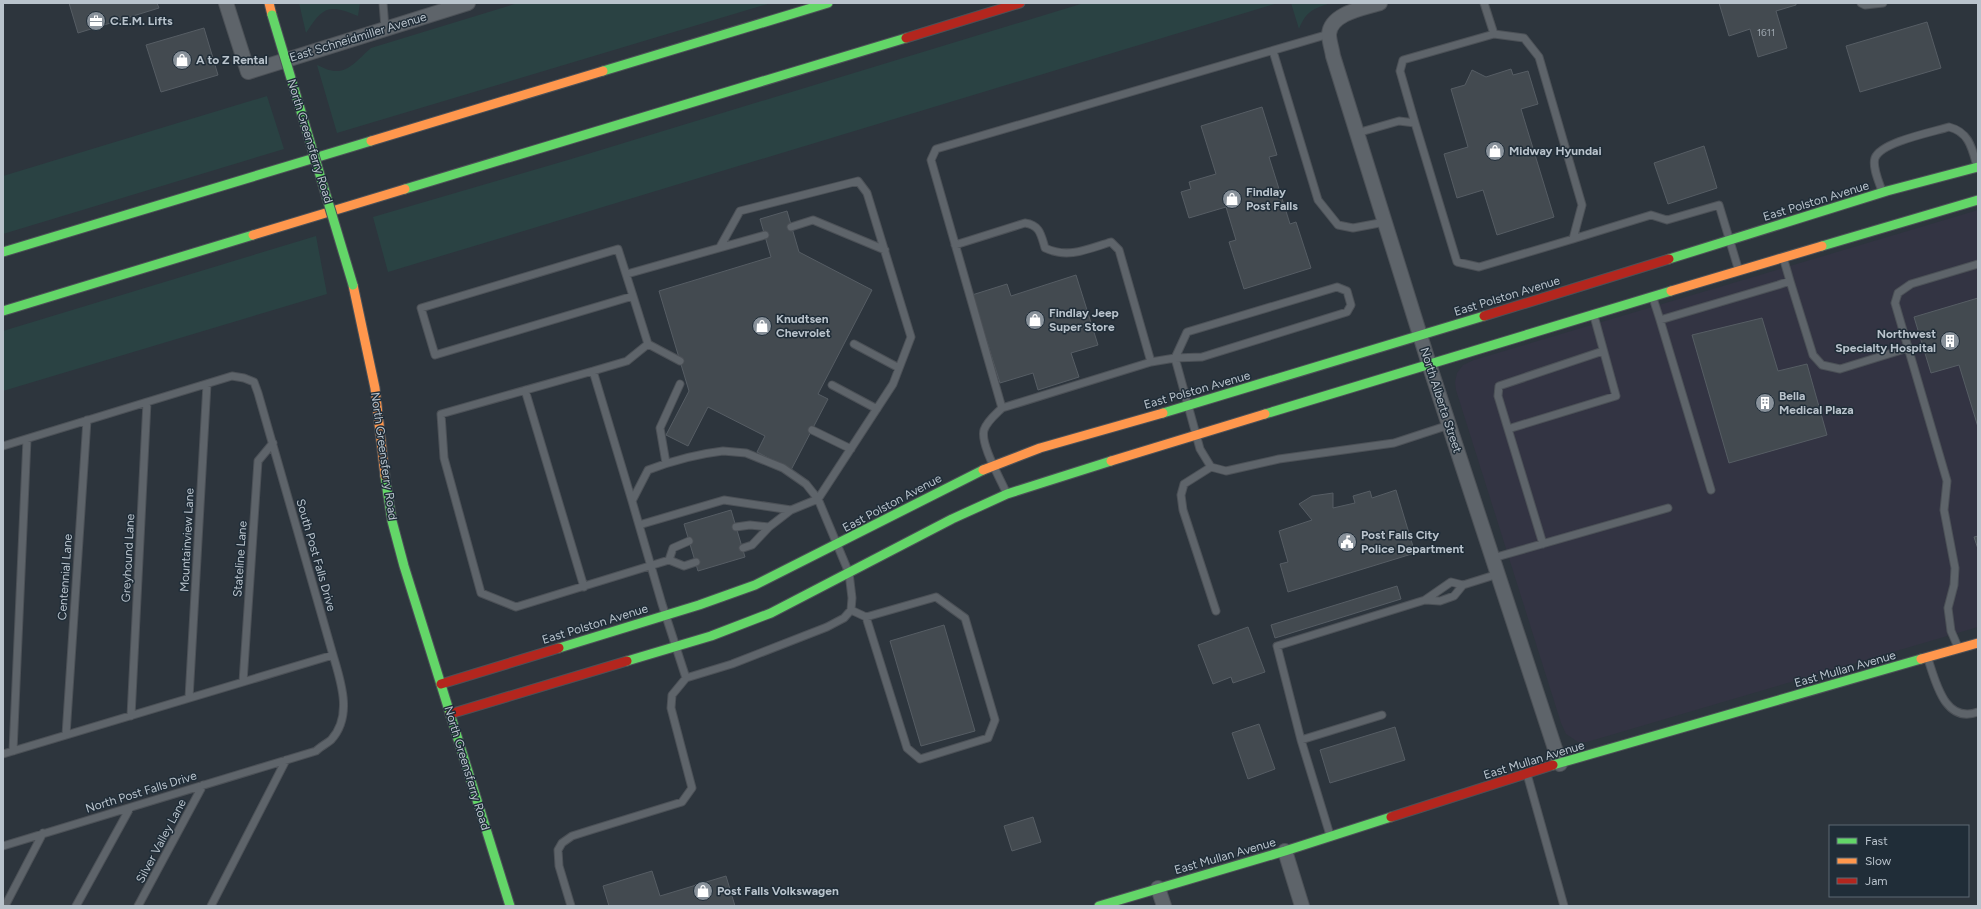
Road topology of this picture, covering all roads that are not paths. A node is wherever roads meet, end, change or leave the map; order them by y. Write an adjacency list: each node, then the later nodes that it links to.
1 (226, 3): 11 (street, East Schneidmiller Avenue)
2 (269, 3): 103 (main road, North Greensferry Road, bridge)
3 (383, 3): 11 (lane)
4 (468, 3): 11 (street, East Schneidmiller Avenue)
5 (828, 3): 28 (main road)
6 (1020, 3): 36 (main road)
7 (1380, 3): 12 (street)
8 (1484, 3): 13 (lane)
9 (1861, 3): 10 (lane)
10 (1883, 3)
11 (385, 28)
12 (1329, 34): 14 (lane); 16 (street, North Alberta Street)
13 (1494, 34): 15 (lane); 23 (lane)
14 (1274, 51): 20 (lane); 25 (lane)
15 (1415, 123): 16 (lane); 23 (lane)
16 (1357, 133): 20 (street, North Alberta Street)
17 (1978, 168): 18 (main road, East Polston Avenue); 18 (lane)
18 (1883, 193): 24 (main road, East Polston Avenue)
19 (1978, 200): 29 (main road)
20 (1385, 222): 39 (street, North Alberta Street)
21 (791, 227): 27 (lane)
22 (765, 236): 26 (lane)
23 (1573, 239): 24 (lane)
24 (1729, 240): 31 (lane); 39 (main road, East Polston Avenue)
25 (955, 245): 46 (lane); 56 (lane)
26 (720, 247): 27 (lane); 32 (lane)
27 (885, 250): 48 (lane)
28 (3, 252)
29 (1783, 257): 31 (main road); 33 (lane)
30 (1978, 264): 42 (lane)
31 (1738, 270): 35 (main road)
32 (627, 274): 34 (lane); 34 (lane)
33 (1790, 281): 38 (lane); 42 (lane)
34 (633, 296): 40 (lane)
35 (1652, 296): 37 (main road); 38 (lane)
36 (3, 311)
37 (1593, 314): 43 (lane); 47 (main road)
38 (1660, 320): 70 (lane)
39 (1420, 336): 47 (street, North Alberta Street); 55 (main road, East Polston Avenue)
40 (648, 344): 45 (lane); 49 (lane)
41 (854, 344): 48 (lane)
42 (1908, 348): 98 (lane)
43 (1604, 351): 60 (lane); 60 (lane)
44 (1175, 358): 44 (lane); 46 (lane); 55 (lane)
45 (680, 360)
46 (1151, 362): 56 (lane)
47 (1429, 364): 59 (street, North Alberta Street); 62 (main road)
48 (899, 368): 57 (lane)
49 (593, 371): 53 (lane); 73 (lane)
50 (207, 384): 54 (lane, South Post Falls Drive); 64 (lane, South Post Falls Drive); 104 (lane, Mountainview Lane)
51 (680, 384): 67 (lane)
52 (832, 385): 57 (lane)
53 (526, 390): 90 (lane); 90 (lane)
54 (147, 402): 58 (lane, South Post Falls Drive); 108 (lane, Greyhound Lane)
55 (1188, 406): 62 (lane); 68 (main road, East Polston Avenue)
56 (1002, 408): 68 (lane)
57 (877, 409): 66 (lane)
58 (87, 420): 63 (lane, South Post Falls Drive); 109 (lane, Centennial Lane)
59 (1449, 425): 69 (lane); 83 (street, North Alberta Street)
60 (1508, 429): 80 (lane)
61 (812, 430): 66 (lane)
62 (1196, 433): 69 (lane); 71 (main road)
63 (28, 439): 65 (lane, South Post Falls Drive); 111 (lane)
64 (273, 443): 99 (lane, South Post Falls Drive); 102 (lane, Stateline Lane)
65 (3, 446)
66 (851, 449): 72 (lane)
67 (666, 463): 72 (lane); 73 (lane)
68 (994, 465): 71 (lane); 81 (main road, East Polston Avenue)
69 (1211, 467): 93 (lane)
70 (1711, 490)
71 (1007, 494): 87 (main road)
72 (818, 499): 75 (lane); 81 (lane)
73 (632, 501): 76 (lane)
74 (1668, 508): 80 (lane)
75 (791, 510): 76 (lane); 78 (lane)
76 (639, 525): 86 (lane)
77 (736, 527): 78 (lane)
78 (769, 527): 82 (lane)
79 (689, 541): 84 (lane)
80 (1543, 544): 83 (lane)
81 (836, 545): 87 (lane); 94 (main road, East Polston Avenue)
82 (743, 548)
83 (1493, 558): 88 (street, North Alberta Street)
84 (669, 560): 85 (lane); 86 (lane)
85 (696, 562)
86 (651, 567): 90 (lane); 94 (lane)
87 (849, 573): 92 (lane); 97 (main road)
88 (1498, 574): 89 (lane); 114 (street, North Alberta Street)
89 (1463, 585): 91 (lane); 91 (lane)
90 (584, 587)
91 (1425, 600): 110 (lane)
92 (851, 610): 95 (lane); 101 (lane)
93 (1216, 611)
94 (665, 615): 97 (lane); 103 (main road, East Polston Avenue)
95 (866, 617): 95 (lane)
96 (1977, 646): 98 (main road, East Mullan Avenue)
97 (675, 647): 101 (lane); 106 (main road)
98 (1958, 649): 100 (main road, East Mullan Avenue)
99 (333, 655): 102 (lane); 113 (lane, North Post Falls Drive)
100 (1928, 658): 105 (lane); 114 (main road, East Mullan Avenue)
101 (686, 678): 128 (lane)
102 (243, 682): 104 (lane)
103 (441, 684): 106 (main road, North Greensferry Road)
104 (189, 698): 108 (lane)
105 (1978, 712)
106 (450, 714): 127 (main road, North Greensferry Road)
107 (1382, 715): 110 (lane)
108 (131, 716): 109 (lane)
109 (66, 735): 111 (lane)
110 (1301, 740): 119 (lane)
111 (13, 751): 112 (lane)
112 (3, 754)
113 (286, 760): 116 (lane, North Post Falls Drive); 126 (lane)
114 (1560, 764): 115 (main road, East Mullan Avenue)
115 (1527, 774): 119 (main road, East Mullan Avenue); 132 (lane)
116 (203, 785): 117 (lane, North Post Falls Drive); 125 (lane, Silver Valley Lane)
117 (130, 808): 118 (lane, North Post Falls Drive); 124 (lane)
118 (43, 833): 120 (lane, North Post Falls Drive); 123 (lane)
119 (1330, 837): 121 (main road, East Mullan Avenue)
120 (3, 846)
121 (1285, 851): 122 (main road, East Mullan Avenue); 131 (street)
122 (1158, 888): 129 (main road, East Mullan Avenue); 130 (street)
123 (4, 906)
124 (76, 906)
125 (138, 906)
126 (211, 906)
127 (510, 906)
128 (570, 906)
129 (1099, 906)
130 (1164, 906)
131 (1302, 906)
132 (1564, 906)

